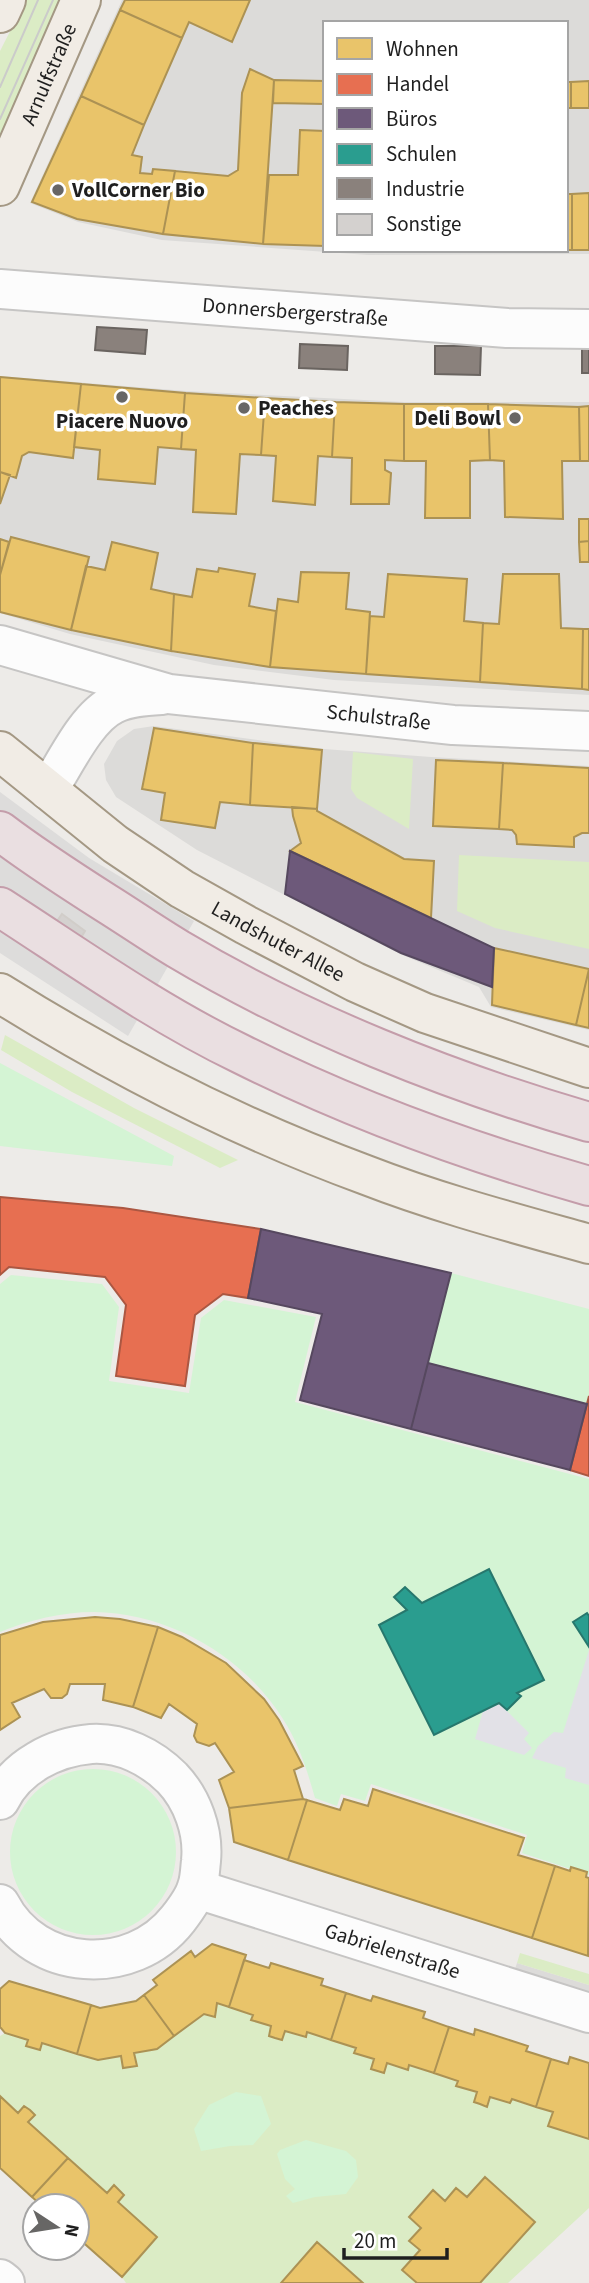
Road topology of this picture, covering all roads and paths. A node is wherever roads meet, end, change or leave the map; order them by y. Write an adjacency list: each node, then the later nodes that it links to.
1 (6, 0): 3 (main road)
2 (81, 0): 4 (main road, Arnulfstraße)
3 (0, 13)
4 (0, 186)
5 (0, 289): 6 (street, Donnersbergerstraße)
6 (589, 329)
7 (0, 645): 8 (street, Schulstraße)
8 (169, 694): 9 (street, Schulstraße); 11 (street, Schulstraße)
9 (589, 731)
10 (0, 751): 11 (main road, Landshuter Allee)
11 (48, 790): 15 (main road, Landshuter Allee)
12 (0, 831): 16 (highway)
13 (0, 907): 17 (highway)
14 (0, 993): 18 (main road)
15 (589, 1068)
16 (589, 1122)
17 (589, 1186)
18 (589, 1244)
19 (0, 1800): 20 (street)
20 (197, 1889): 21 (street); 22 (street, Gabrielenstraße)
21 (0, 1904)
22 (589, 2013)
23 (0, 2279): 24 (street)
24 (5, 2283)

